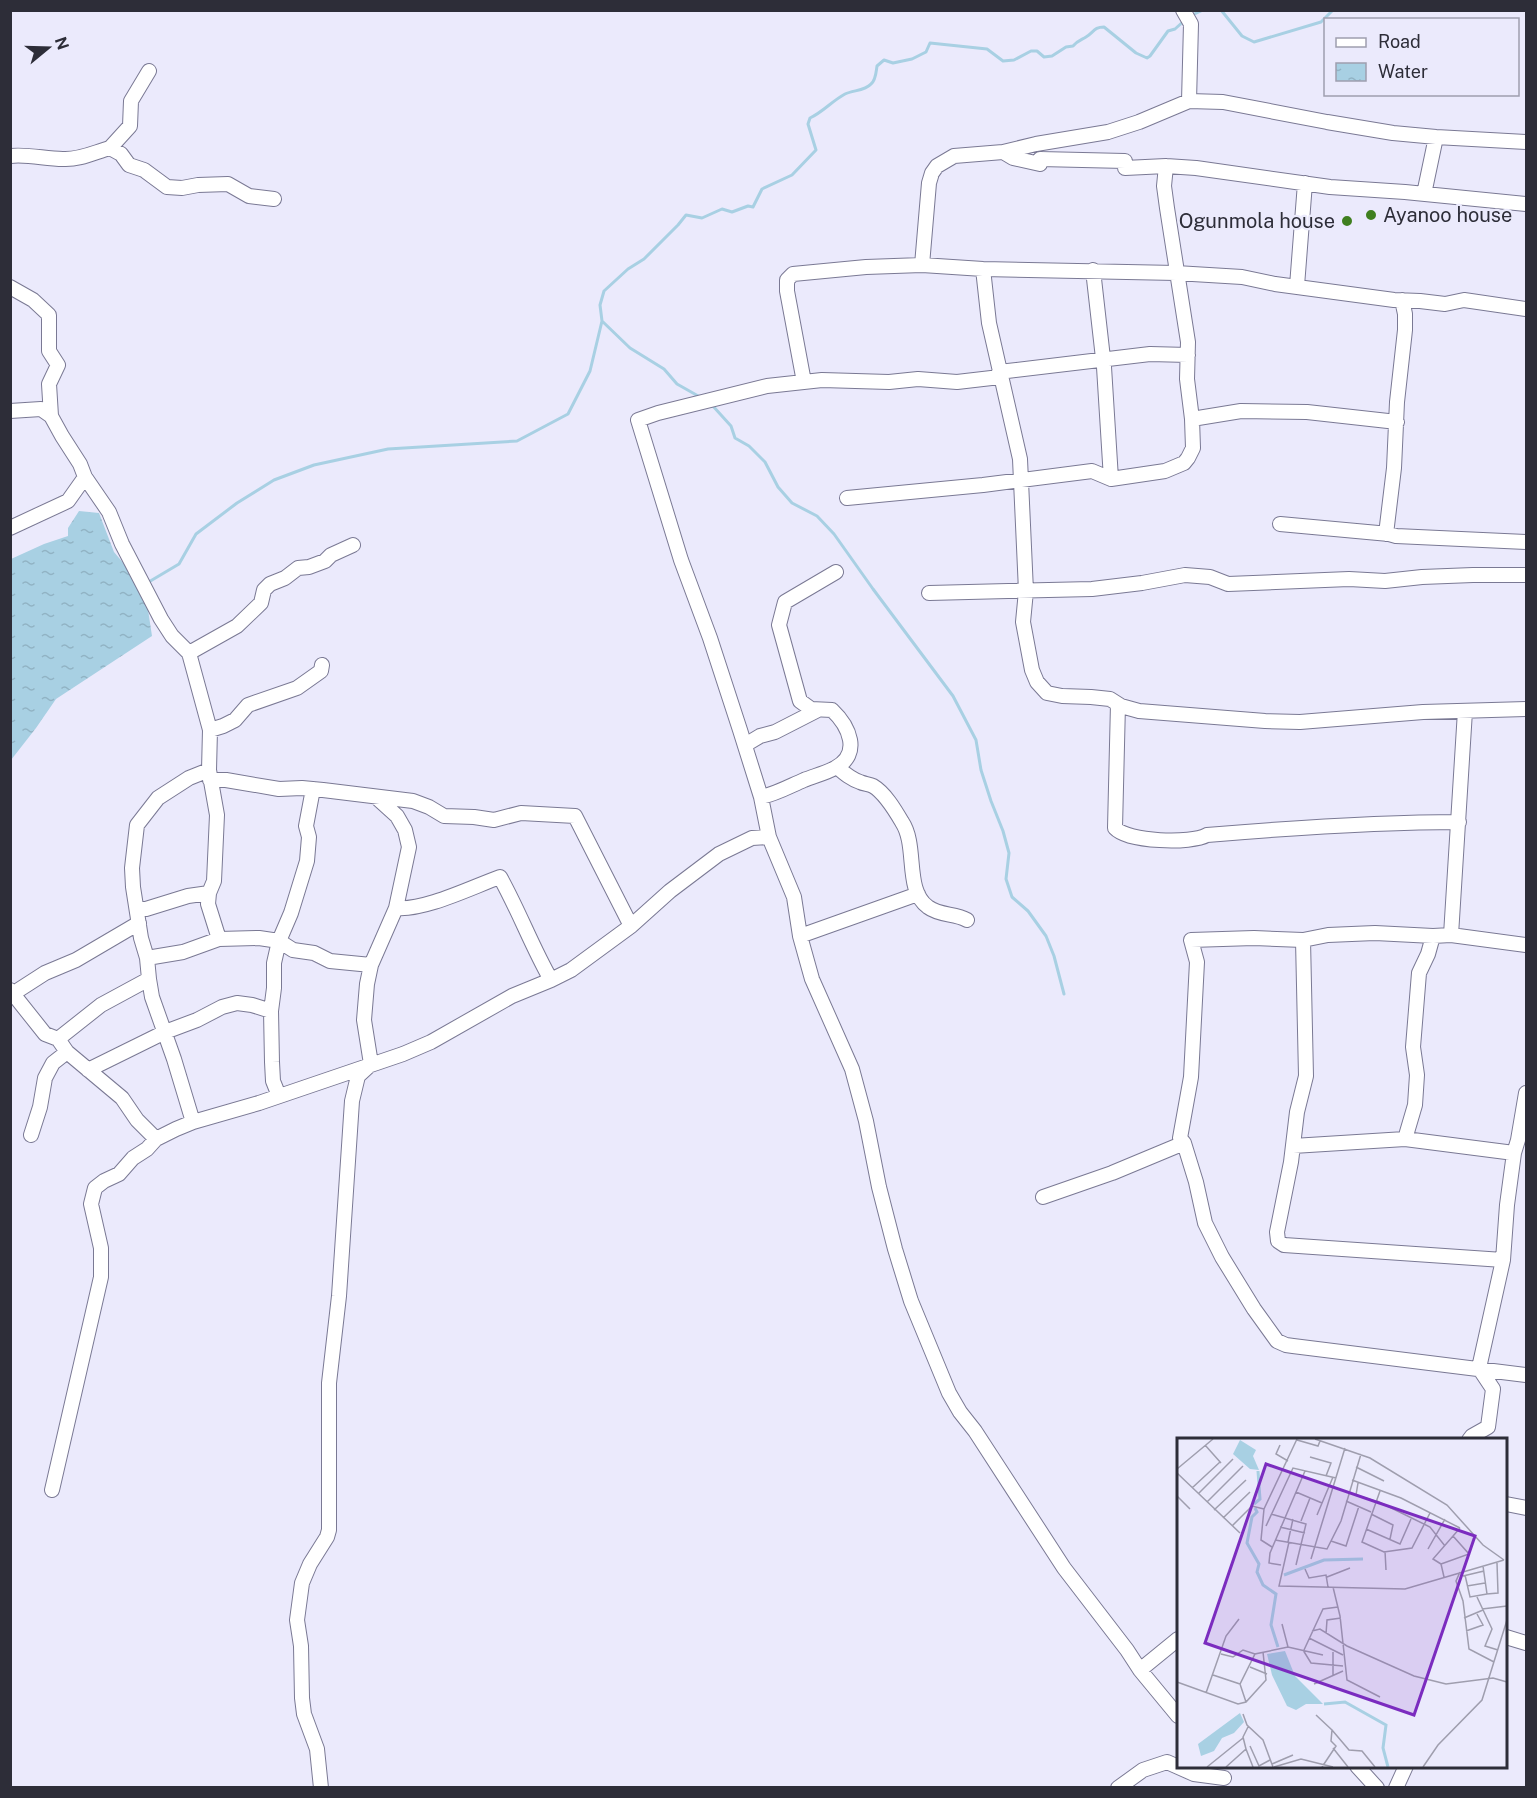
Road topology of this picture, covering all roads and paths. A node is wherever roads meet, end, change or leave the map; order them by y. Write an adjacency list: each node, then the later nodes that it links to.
1 (1186, 16): 3 (street)
2 (148, 71): 6 (street)
3 (1189, 101): 4 (street); 7 (street)
4 (1436, 137): 5 (street); 11 (street)
5 (1527, 142)
6 (110, 148): 8 (street); 12 (street)
7 (1003, 152): 9 (street); 14 (street)
8 (10, 156)
9 (1166, 166): 10 (street); 17 (street)
10 (1305, 183): 11 (street); 18 (street)
11 (1424, 194): 13 (street)
12 (274, 199)
13 (1527, 204)
14 (922, 265): 15 (street); 25 (street)
15 (983, 269): 16 (street); 24 (street)
16 (1093, 270): 17 (street); 23 (street)
17 (1176, 273): 18 (street); 22 (street)
18 (1297, 286): 20 (street)
19 (10, 287): 27 (street)
20 (1402, 300): 21 (street); 29 (street)
21 (1527, 309)
22 (1188, 355): 23 (street); 28 (street)
23 (1103, 359): 24 (street); 31 (street)
24 (999, 375): 25 (street); 32 (street)
25 (804, 382): 50 (street)
26 (10, 411): 27 (street)
27 (51, 416): 30 (street)
28 (1192, 419): 29 (street); 31 (street)
29 (1397, 422): 36 (street)
30 (85, 477): 35 (street); 43 (street)
31 (1111, 478): 32 (street)
32 (1021, 481): 33 (street); 41 (street)
33 (848, 498)
34 (1280, 524): 36 (street)
35 (10, 528)
36 (1386, 534): 37 (street)
37 (1527, 542)
38 (353, 545): 43 (street)
39 (836, 572): 47 (street)
40 (1527, 575): 41 (street)
41 (1026, 591): 42 (street); 45 (street)
42 (929, 593)
43 (189, 653): 49 (street)
44 (322, 664): 49 (street)
45 (1118, 704): 48 (street); 56 (street)
46 (1527, 709): 48 (street)
47 (818, 710): 50 (street); 51 (street)
48 (1465, 711): 56 (street)
49 (210, 730): 52 (street)
50 (745, 745): 55 (street)
51 (837, 767): 55 (street); 59 (street)
52 (210, 775): 53 (street); 58 (street); 61 (street)
53 (313, 789): 54 (street); 69 (street)
54 (376, 797): 60 (street); 63 (street)
55 (760, 797): 57 (street)
56 (1459, 822): 64 (street)
57 (769, 837): 63 (street); 65 (street)
58 (209, 894): 61 (street); 67 (street)
59 (918, 894): 62 (street); 65 (street)
60 (396, 908): 72 (street); 74 (street)
61 (138, 916): 71 (street); 75 (street)
62 (967, 920)
63 (631, 926): 74 (street)
64 (1451, 935): 66 (street); 70 (street)
65 (800, 936): 102 (street)
66 (1432, 936): 68 (street); 87 (street)
67 (219, 939): 69 (street); 71 (street)
68 (1303, 940): 88 (street); 89 (street)
69 (279, 941): 72 (street); 76 (street)
70 (1527, 945)
71 (147, 958): 73 (street)
72 (371, 965): 80 (street)
73 (148, 980): 77 (street); 78 (street)
74 (551, 980): 80 (street)
75 (12, 991): 78 (street)
76 (271, 1011): 77 (street); 83 (street)
77 (165, 1032): 81 (street); 84 (street)
78 (58, 1039): 79 (street)
79 (67, 1052): 81 (street); 85 (street)
80 (371, 1065): 83 (street); 108 (street)
81 (88, 1070): 86 (street)
82 (1527, 1093): 90 (street)
83 (279, 1096): 84 (street)
84 (193, 1122): 86 (street)
85 (31, 1135)
86 (156, 1139): 96 (street)
87 (1405, 1139): 89 (street); 90 (street)
88 (1184, 1143): 91 (street); 93 (street)
89 (1293, 1146): 92 (street)
90 (1514, 1153): 92 (street)
91 (1043, 1197)
92 (1503, 1260): 93 (street)
93 (1479, 1368): 94 (street); 95 (street)
94 (1527, 1375)
95 (1470, 1438)
96 (52, 1490)
97 (1507, 1504): 98 (street)
98 (1527, 1508)
99 (1507, 1637): 101 (street)
100 (1177, 1640): 102 (street)
101 (1527, 1643)
102 (1140, 1670): 103 (street)
103 (1177, 1714)
104 (1358, 1768): 110 (street)
105 (1406, 1768): 111 (street)
106 (1224, 1777): 107 (street)
107 (1196, 1781): 109 (street)
108 (321, 1788)
109 (1118, 1788)
110 (1377, 1788)
111 (1396, 1788)

